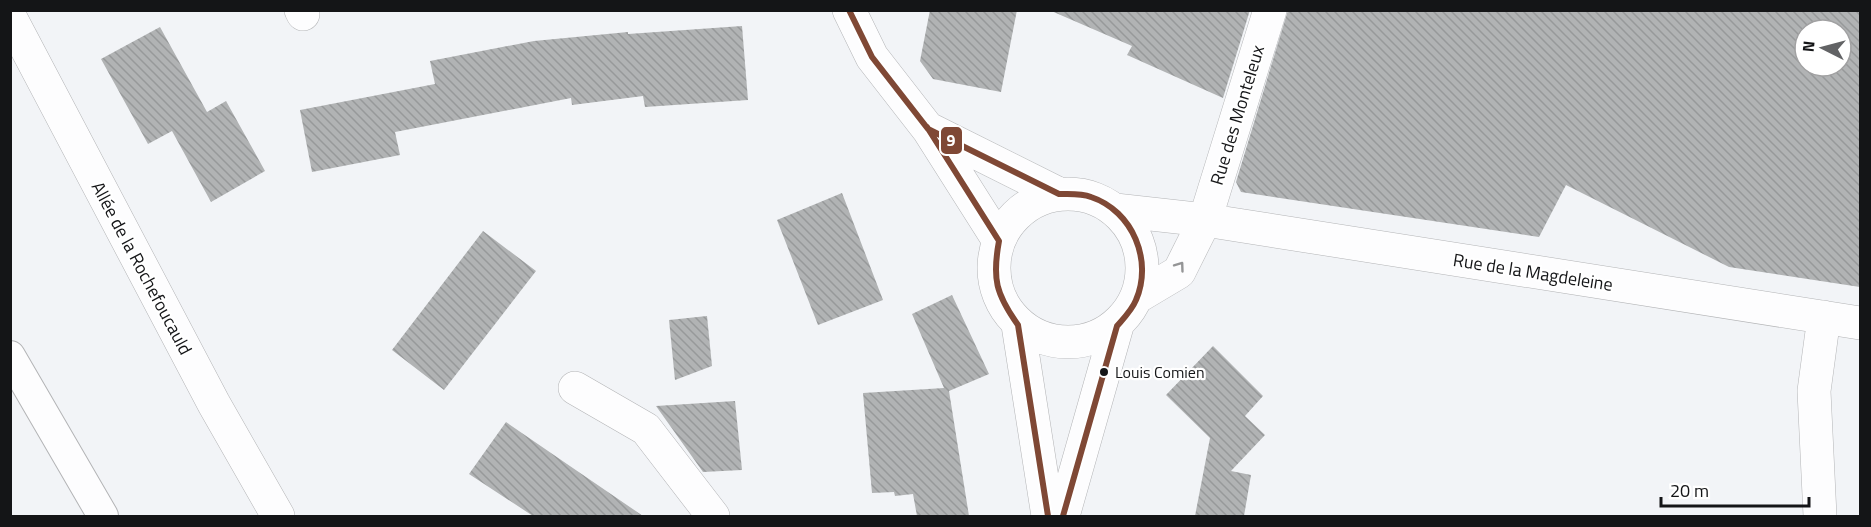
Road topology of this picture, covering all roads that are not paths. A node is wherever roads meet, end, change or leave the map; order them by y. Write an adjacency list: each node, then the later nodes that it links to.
1 (23, 10): 4 (street)
2 (849, 10): 5 (street)
3 (1270, 10): 8 (street, Rue des Monteleux)
4 (11, 17): 18 (street, Allée de la Rochefoucauld)
5 (928, 129): 6 (street); 9 (street)
6 (1059, 194): 7 (street); 9 (street)
7 (1115, 210): 8 (street, Rue de la Magdeleine); 10 (street)
8 (1205, 220): 10 (street, Rue des Monteleux, one-way to 8); 11 (street, Rue de la Magdeleine)
9 (999, 241): 13 (street)
10 (1137, 297): 14 (street)
11 (1824, 317): 12 (street, Rue de la Magdeleine); 22 (street)
12 (1860, 323)
13 (1018, 325): 14 (street); 20 (street)
14 (1117, 326): 21 (street)
15 (10, 356): 17 (lane)
16 (575, 388): 19 (street)
17 (103, 516)
18 (278, 516)
19 (713, 516)
20 (1048, 516)
21 (1063, 516)
22 (1820, 516)

